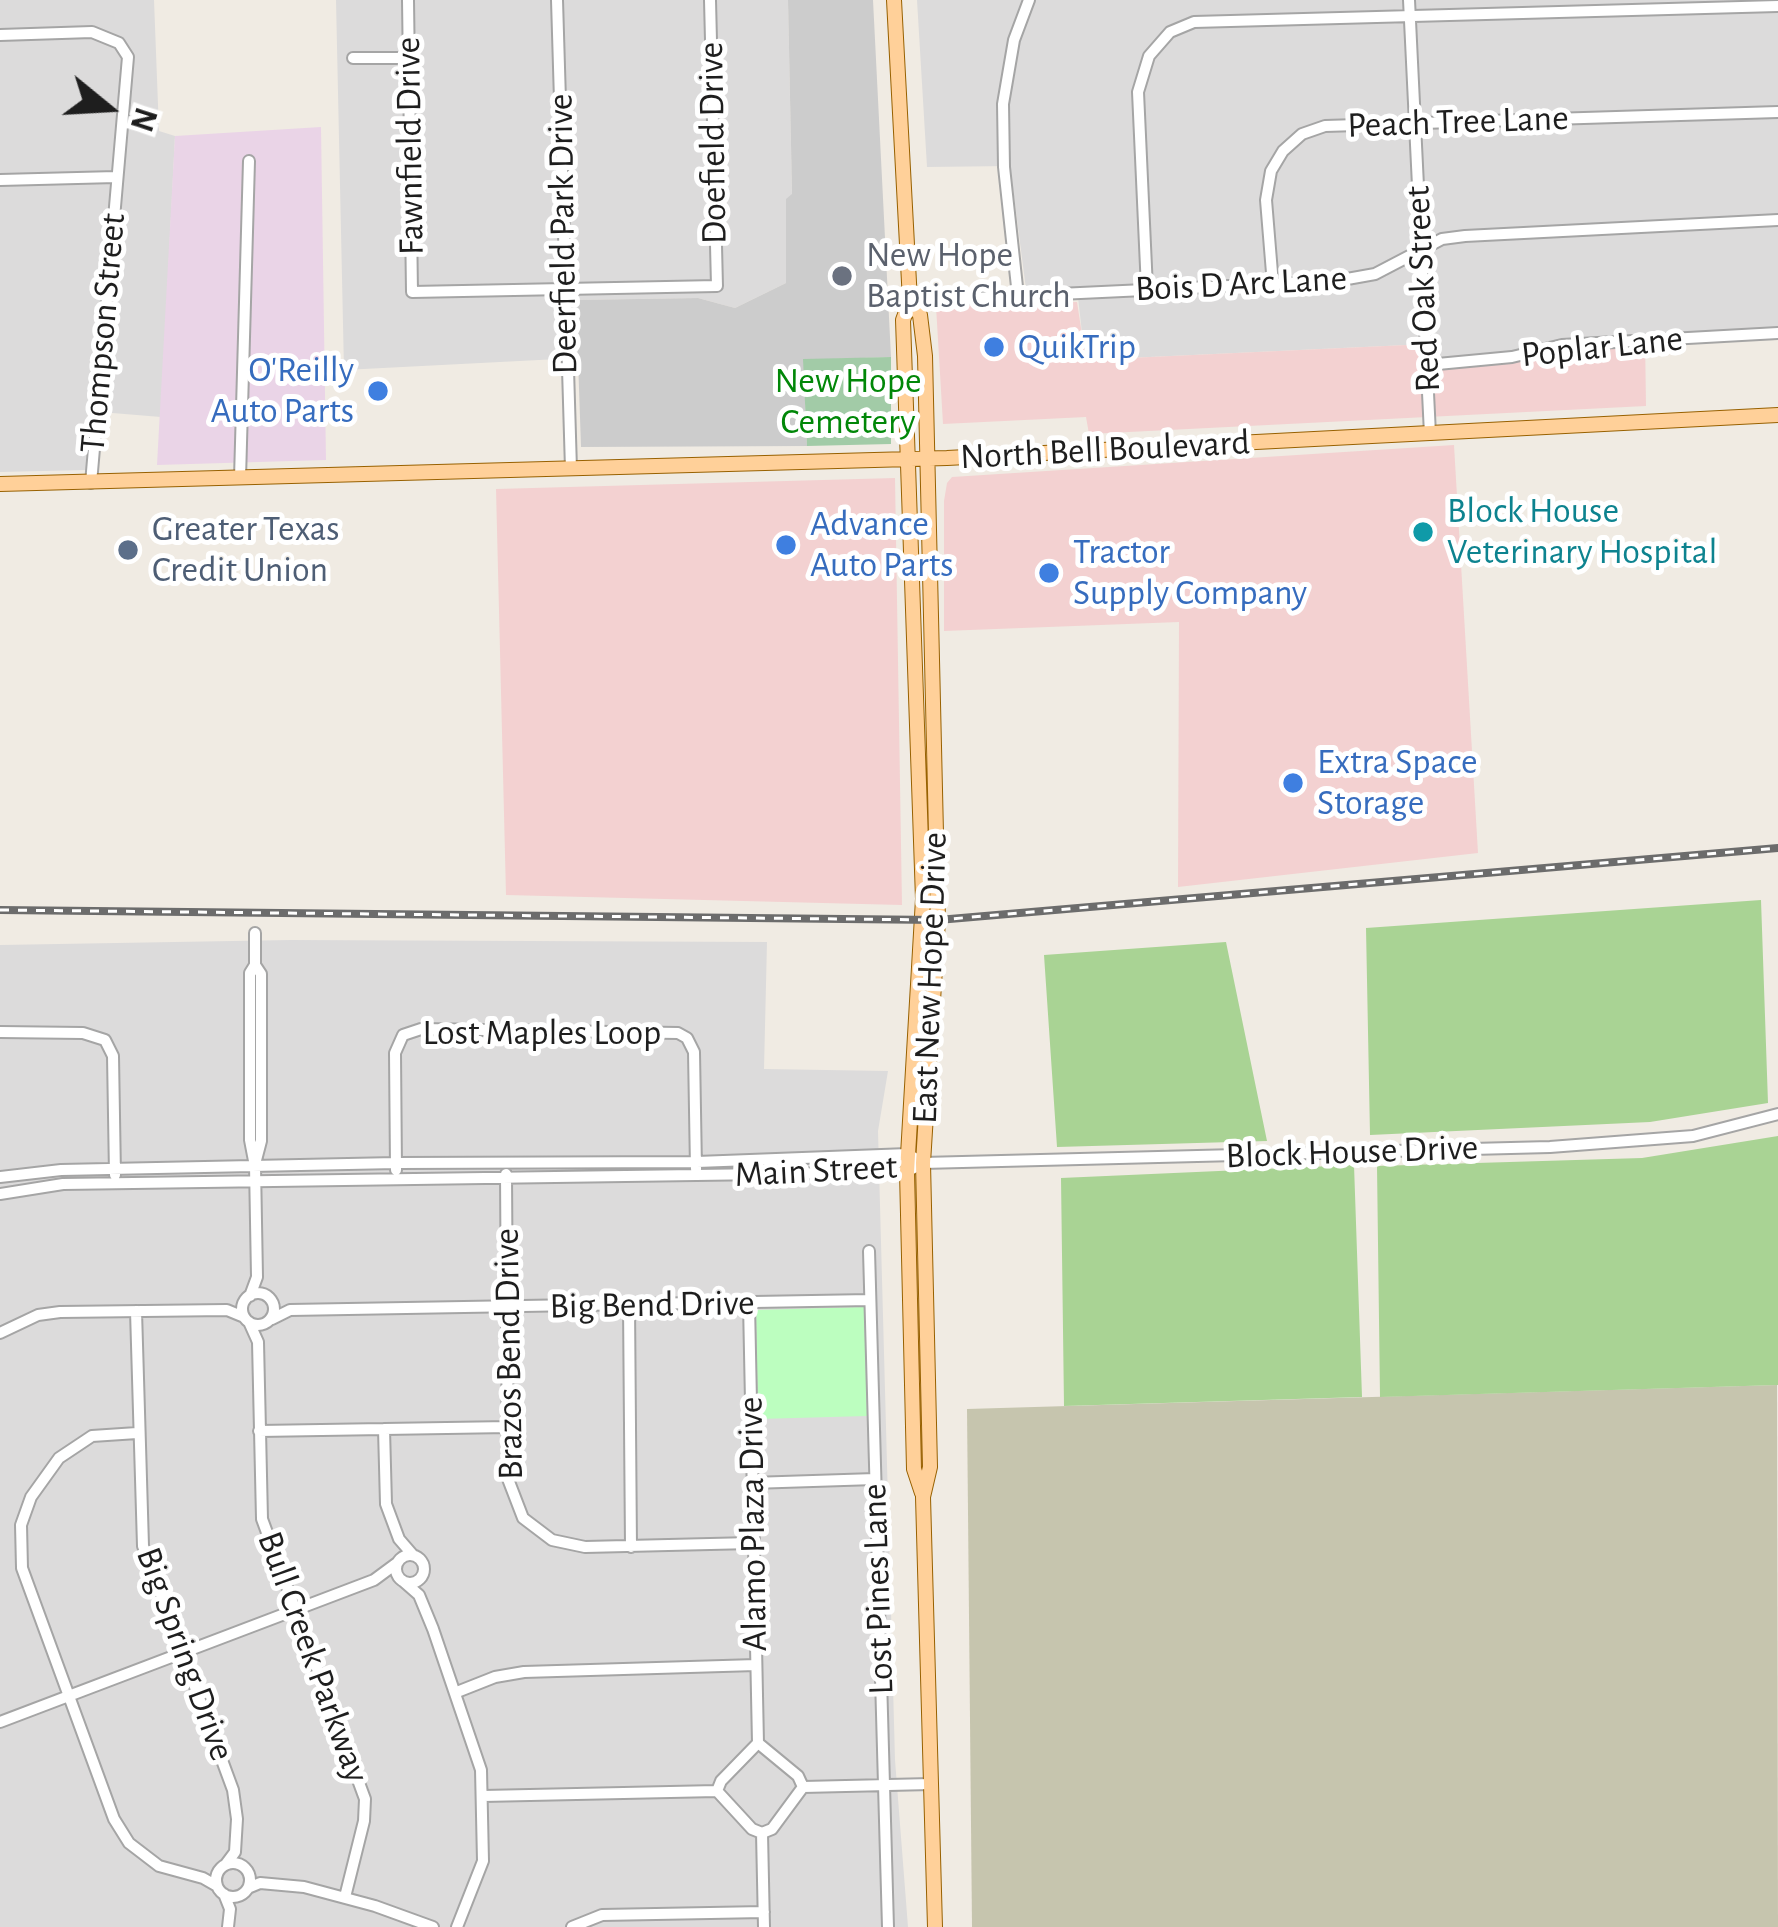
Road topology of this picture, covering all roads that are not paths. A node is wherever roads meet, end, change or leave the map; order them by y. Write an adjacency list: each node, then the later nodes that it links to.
1 (408, 0): 11 (street, Fawnfield Drive)
2 (557, 0): 21 (street, Deerfield Park Drive)
3 (710, 0): 21 (street, Doefield Drive)
4 (894, 0): 23 (main road)
5 (1030, 0): 22 (street)
6 (1408, 0): 8 (street, Red Oak Street)
7 (1778, 6): 8 (street)
8 (1409, 17): 13 (street, Red Oak Street); 20 (street)
9 (0, 35): 15 (street, Thompson Street)
10 (353, 58): 11 (street)
11 (407, 58): 21 (street, Fawnfield Drive)
12 (1778, 112): 13 (street, Peach Tree Lane)
13 (1415, 125): 18 (street, Red Oak Street); 19 (street, Peach Tree Lane)
14 (249, 161): 31 (street)
15 (116, 177): 16 (street); 32 (street, Thompson Street)
16 (0, 181)
17 (1778, 220): 18 (street, Bois D Arc Lane)
18 (1420, 249): 19 (street, Bois D Arc Lane); 25 (street, Red Oak Street)
19 (1273, 284): 20 (street, Bois D Arc Lane)
20 (1148, 289): 22 (street, Bois D Arc Lane)
21 (565, 290): 30 (street, Deerfield Park Drive)
22 (1018, 296): 23 (street, Bois D Arc Lane)
23 (910, 301): 28 (main road, East New Hope Drive); 29 (main road, East New Hope Drive)
24 (1778, 333): 25 (street, Poplar Lane)
25 (1427, 365): 27 (street, Red Oak Street)
26 (1778, 415): 27 (main road, North Bell Boulevard)
27 (1430, 434): 28 (main road, North Bell Boulevard)
28 (930, 458): 29 (main road, North Bell Boulevard); 40 (main road, East New Hope Drive)
29 (911, 459): 30 (main road, North Bell Boulevard); 37 (main road, East New Hope Drive)
30 (571, 469): 31 (main road, North Bell Boulevard)
31 (240, 478): 32 (main road, North Bell Boulevard)
32 (91, 483): 33 (main road, North Bell Boulevard)
33 (0, 484)
34 (255, 933): 42 (street)
35 (0, 1032): 43 (street)
36 (1778, 1114): 40 (street, Block House Drive)
37 (908, 1154): 38 (street, Main Street); 40 (street, Main Street); 44 (main road, East New Hope Drive)
38 (697, 1162): 39 (street, Lost Maples Loop); 41 (street, Main Street); 45 (street, Lost Maples Loop)
39 (396, 1163): 41 (street, Main Street); 42 (street, Main Street); 47 (street, Lost Maples Loop)
40 (922, 1163): 44 (street, Main Street); 73 (main road, East New Hope Drive)
41 (505, 1165): 48 (street, Brazos Bend Drive)
42 (255, 1166): 43 (street, Main Street); 49 (street)
43 (115, 1169): 46 (street, Main Street); 50 (street)
44 (907, 1172): 45 (street, Main Street); 73 (main road, East New Hope Drive)
45 (696, 1176): 48 (street, Main Street)
46 (0, 1177)
47 (396, 1179): 48 (street, Main Street); 49 (street, Main Street)
48 (506, 1180): 59 (street, Brazos Bend Drive)
49 (255, 1182): 50 (street, Main Street); 53 (street)
50 (115, 1184): 51 (street, Main Street)
51 (0, 1194)
52 (868, 1251): 56 (street, Lost Pines Lane)
53 (257, 1277): 54 (street); 55 (street)
54 (248, 1298): 55 (street); 60 (street); 63 (street)
55 (270, 1298): 61 (street, Big Bend Drive); 64 (street)
56 (870, 1300): 57 (street, Big Bend Drive); 71 (street, Lost Pines Lane)
57 (749, 1304): 58 (street, Big Bend Drive); 72 (street, Alamo Plaza Drive)
58 (628, 1305): 59 (street, Big Bend Drive); 76 (street)
59 (506, 1306): 61 (street, Big Bend Drive); 67 (street, Brazos Bend Drive)
60 (227, 1310): 62 (street); 63 (street)
61 (290, 1310): 64 (street, Big Bend Drive)
62 (136, 1311): 65 (street); 70 (street, Big Spring Drive)
63 (247, 1320): 64 (street); 66 (street, Bull Creek Parkway)
64 (270, 1320): 66 (street, Bull Creek Parkway)
65 (0, 1334)
66 (258, 1342): 69 (street, Bull Creek Parkway)
67 (508, 1427): 68 (street); 76 (street, Brazos Bend Drive)
68 (384, 1429): 69 (street); 74 (street)
69 (259, 1431): 83 (street, Bull Creek Parkway)
70 (137, 1433): 84 (street, Big Spring Drive); 87 (street)
71 (874, 1479): 72 (street); 91 (street, Lost Pines Lane)
72 (751, 1483): 75 (street, Alamo Plaza Drive)
73 (923, 1498): 90 (main road, East New Hope Drive)
74 (399, 1539): 77 (street); 78 (street)
75 (752, 1544): 76 (street, Brazos Bend Drive); 85 (street, Alamo Plaza Drive)
76 (632, 1547)
77 (412, 1554): 78 (street); 79 (street)
78 (397, 1562): 80 (street); 81 (street)
79 (423, 1574): 81 (street); 82 (street)
80 (374, 1580): 81 (street); 83 (street)
81 (401, 1580): 82 (street)
82 (419, 1595): 86 (street)
83 (295, 1610): 84 (street); 102 (street, Bull Creek Parkway)
84 (182, 1653): 87 (street); 96 (street, Big Spring Drive)
85 (756, 1665): 86 (street); 89 (street, Alamo Plaza Drive)
86 (457, 1691): 94 (street)
87 (68, 1696): 88 (street); 99 (street)
88 (0, 1722)
89 (758, 1743): 92 (street); 93 (street)
90 (931, 1784): 91 (street); 111 (main road, East New Hope Drive)
91 (884, 1785): 92 (street); 110 (street, Lost Pines Lane)
92 (803, 1787): 95 (street)
93 (717, 1791): 94 (street); 95 (street)
94 (483, 1796): 107 (street)
95 (762, 1833): 104 (street)
96 (235, 1852): 97 (street); 98 (street, Big Spring Drive)
97 (223, 1867): 98 (street); 99 (street); 101 (street)
98 (246, 1870): 100 (street)
99 (203, 1878): 101 (street)
100 (249, 1889): 101 (street); 102 (street); 103 (street)
101 (221, 1890): 103 (street)
102 (345, 1897): 106 (street)
103 (230, 1909): 105 (street)
104 (764, 1912): 108 (street); 109 (street)
105 (228, 1927)
106 (433, 1927)
107 (457, 1927)
108 (572, 1927)
109 (764, 1927)
110 (888, 1927)
111 (935, 1927)

